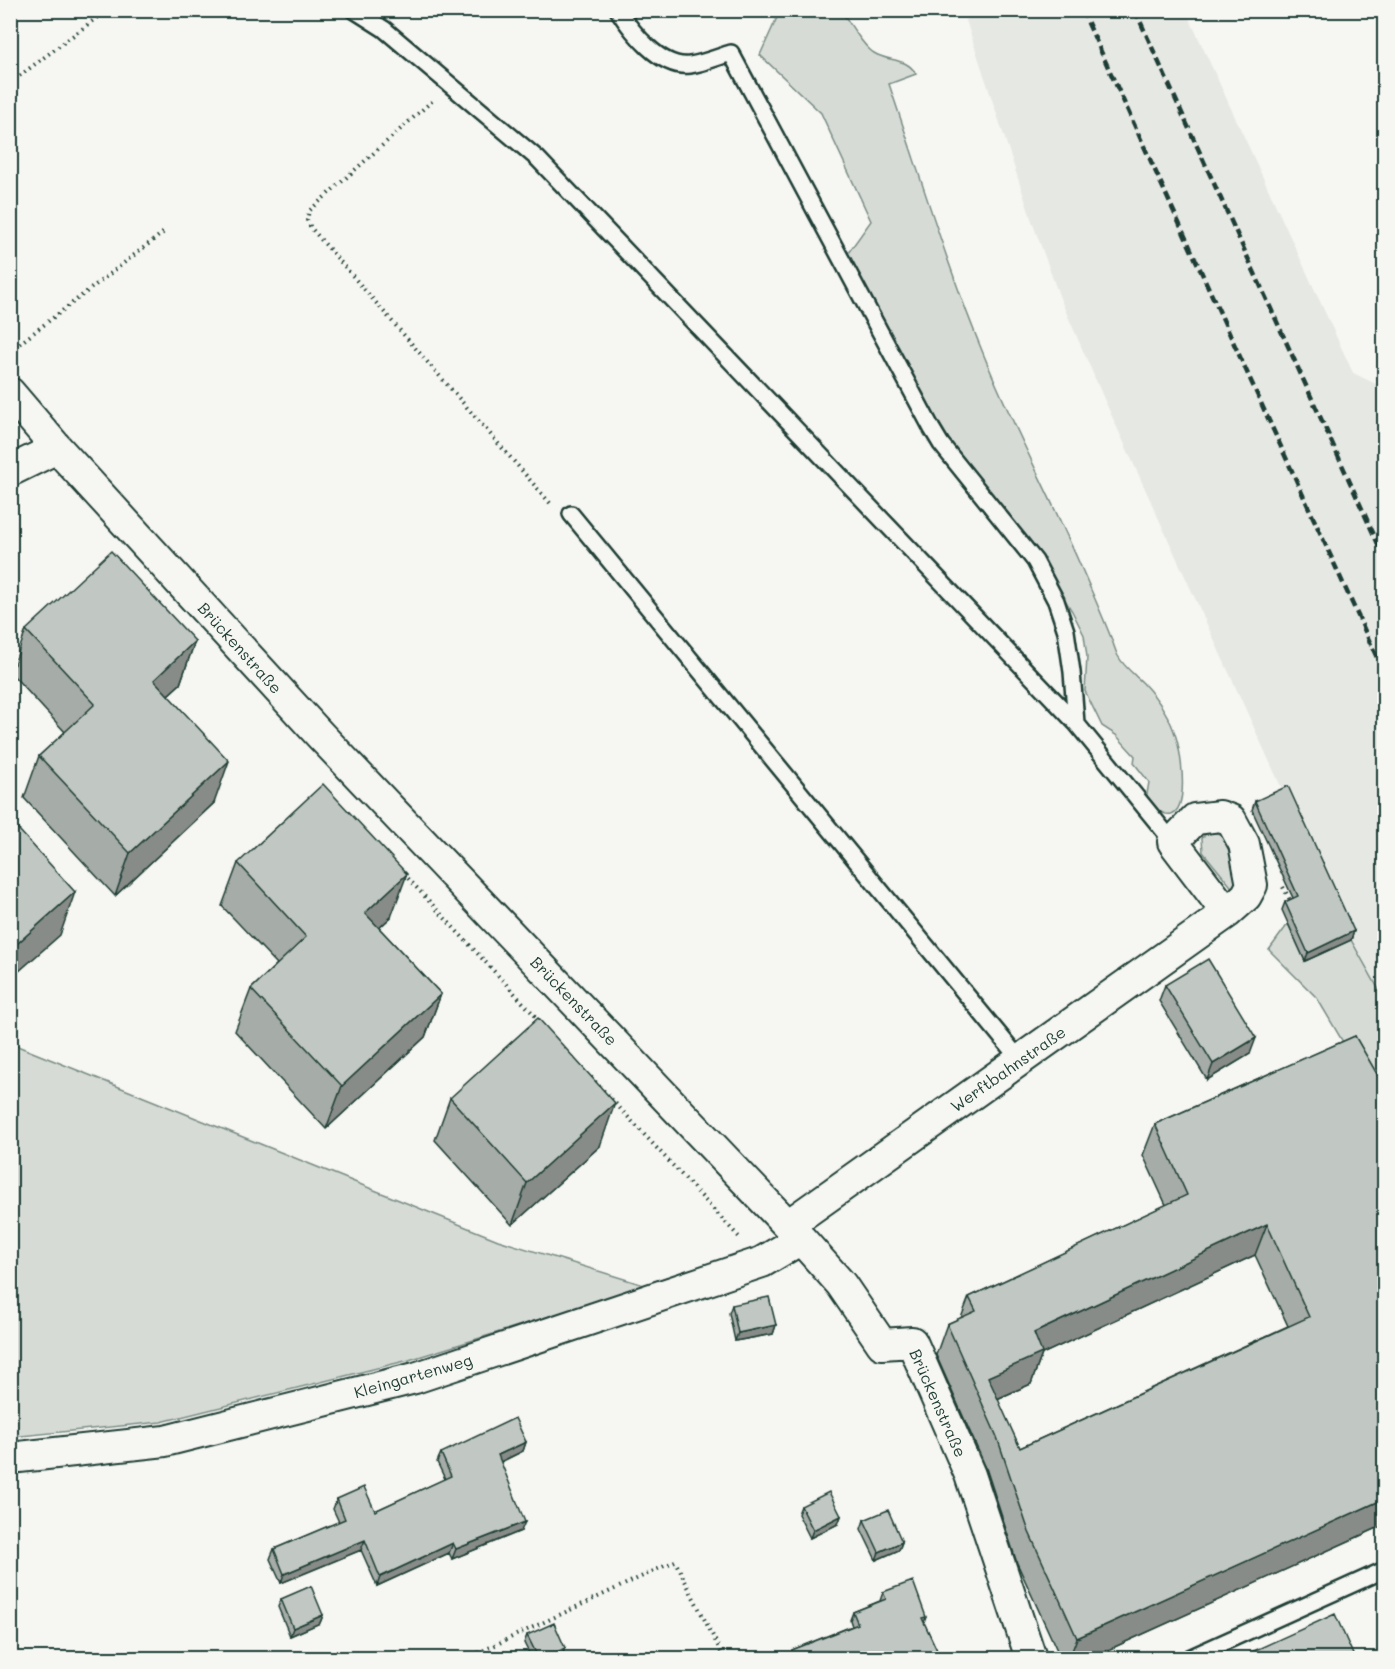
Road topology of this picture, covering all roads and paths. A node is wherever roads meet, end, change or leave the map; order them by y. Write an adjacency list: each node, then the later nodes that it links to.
1 (106, 10): 4 (path)
2 (354, 10): 5 (lane)
3 (618, 10): 12 (lane)
4 (10, 83)
5 (450, 84): 11 (path); 12 (lane)
6 (164, 232): 7 (path)
7 (10, 351)
8 (10, 393): 9 (street, Brückenstraße)
9 (57, 448): 10 (street); 18 (street, Brückenstraße)
10 (10, 471)
11 (571, 514): 17 (lane)
12 (1076, 723): 13 (lane)
13 (1173, 842): 14 (street); 16 (street)
14 (1252, 885): 15 (path); 16 (street, Werftbahnstraße)
15 (1293, 905)
16 (1227, 913): 17 (street, Werftbahnstraße)
17 (1020, 1059): 18 (street, Werftbahnstraße)
18 (795, 1232): 19 (street, Kleingartenweg); 23 (street, Brückenstraße)
19 (10, 1458)
20 (1384, 1570): 24 (lane)
21 (467, 1659): 22 (path)
22 (724, 1659)
23 (1030, 1659)
24 (1189, 1659)

